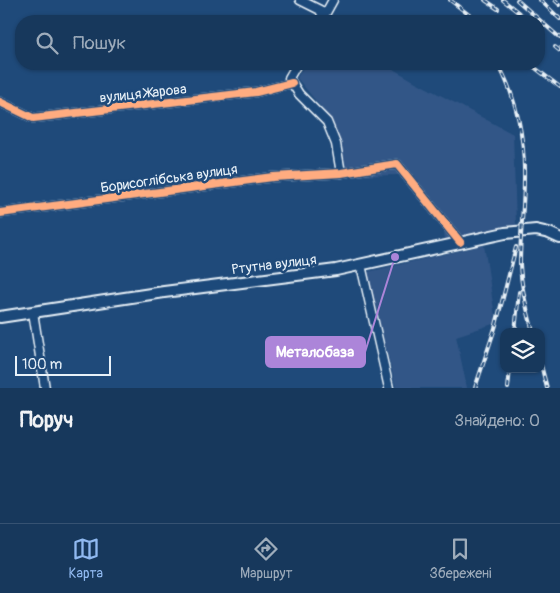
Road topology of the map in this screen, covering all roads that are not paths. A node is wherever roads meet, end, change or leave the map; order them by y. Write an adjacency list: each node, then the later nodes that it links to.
1 (300, 0): 3 (street)
2 (333, 0): 4 (street)
3 (321, 15)
4 (324, 15)
5 (295, 70): 6 (street)
6 (291, 80): 7 (street, вулиця Жарова); 8 (street)
7 (0, 102)
8 (341, 173): 9 (street, Борисоглібська вулиця); 11 (street, Борисоглібська вулиця)
9 (0, 213)
10 (560, 238): 11 (main road, Ртутна вулиця)
11 (460, 242): 12 (main road, Ртутна вулиця)
12 (361, 265): 13 (main road, Ртутна вулиця); 16 (street)
13 (33, 312): 14 (main road, Ртутна вулиця); 15 (street)
14 (0, 317)
15 (46, 388)
16 (389, 388)

